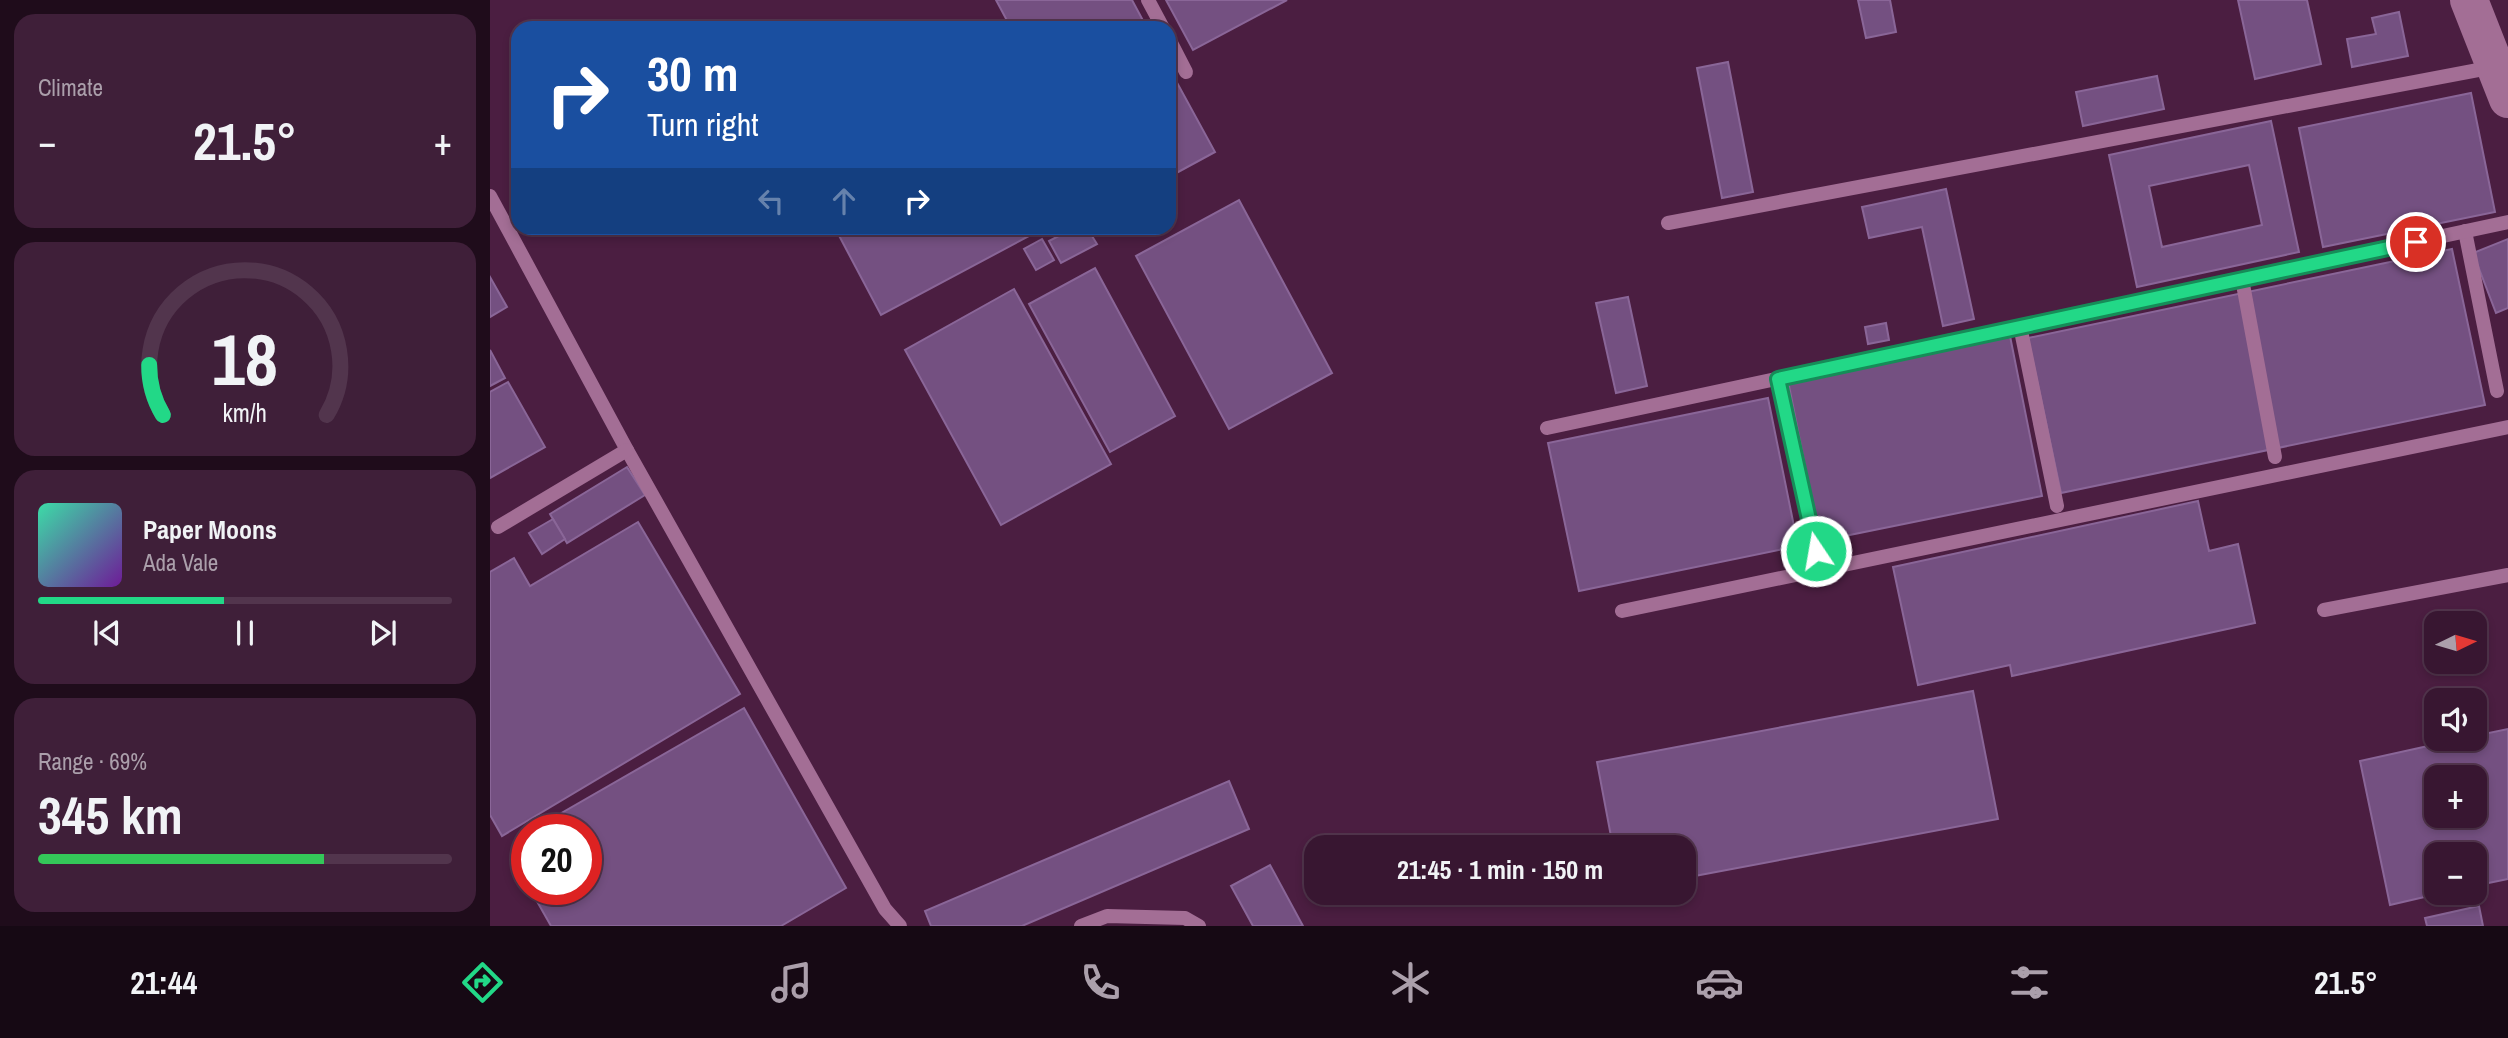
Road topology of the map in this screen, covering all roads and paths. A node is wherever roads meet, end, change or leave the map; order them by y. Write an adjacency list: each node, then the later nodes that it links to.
1 (1149, 0): 3 (lane)
2 (2469, 0): 6 (main road)
3 (1160, 21)
4 (1176, 53): 5 (lane)
5 (1186, 72)
6 (2502, 83): 9 (lane)
7 (490, 196): 11 (lane)
8 (2508, 222): 10 (lane)
9 (1668, 223)
10 (2465, 231): 13 (lane); 16 (lane)
11 (511, 235)
12 (511, 235): 19 (lane)
13 (2242, 279): 14 (lane); 20 (lane)
14 (2021, 326): 15 (lane); 21 (lane)
15 (1778, 379): 18 (lane); 23 (lane)
16 (2497, 391)
17 (2508, 427): 26 (lane)
18 (1547, 428)
19 (627, 450): 22 (lane); 27 (lane)
20 (2275, 457)
21 (2057, 506)
22 (498, 527)
23 (1816, 551)
24 (2508, 575): 25 (lane)
25 (2324, 610)
26 (1622, 611)
27 (900, 926)
28 (1082, 926): 29 (lane)
29 (1199, 926)

